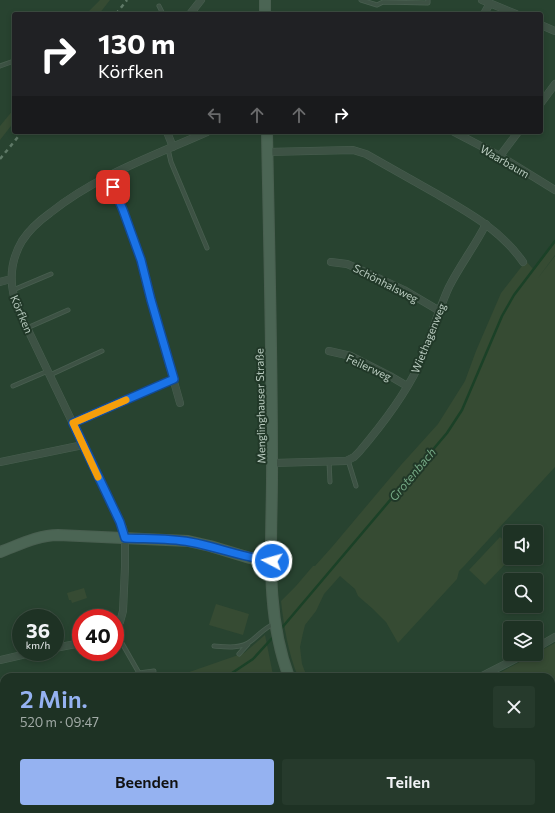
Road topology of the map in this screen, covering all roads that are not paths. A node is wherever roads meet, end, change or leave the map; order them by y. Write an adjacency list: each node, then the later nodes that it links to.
1 (201, 0): 9 (street)
2 (265, 0): 10 (street)
3 (361, 0): 4 (lane)
4 (428, 0)
5 (482, 0): 6 (street)
6 (490, 3): 11 (street); 12 (street)
7 (159, 6): 8 (lane)
8 (162, 12)
9 (192, 12)
10 (265, 12)
11 (485, 12)
12 (511, 12)
13 (543, 26): 14 (street)
14 (555, 31)
15 (12, 62): 16 (lane)
16 (0, 66)
17 (555, 84): 18 (street)
18 (543, 99)
19 (167, 134): 24 (street)
20 (202, 134): 24 (street, Körfken)
21 (267, 134): 25 (street, Menglinghauser Straße)
22 (458, 134): 26 (street, Waarbaum)
23 (516, 134): 26 (street)
24 (170, 148): 27 (street, Körfken); 30 (lane)
25 (267, 152): 29 (street); 52 (street, Menglinghauser Straße)
26 (500, 156): 28 (street, Waarbaum)
27 (108, 176): 34 (street, Körfken); 43 (street)
28 (555, 190)
29 (486, 224): 32 (street); 38 (street, Wiethagenweg)
30 (207, 248)
31 (331, 262): 38 (street, Schönhalsweg)
32 (522, 262)
33 (51, 274): 36 (lane)
34 (11, 279): 35 (street); 36 (street, Körfken)
35 (0, 282)
36 (12, 291): 39 (street, Körfken)
37 (68, 310): 39 (lane)
38 (438, 310): 45 (street, Wiethagenweg)
39 (27, 328): 42 (street, Körfken)
40 (102, 351): 42 (lane)
41 (329, 352): 45 (street, Feilerweg)
42 (49, 373): 44 (lane); 47 (street, Körfken)
43 (174, 379): 46 (street); 47 (street)
44 (13, 386)
45 (407, 386): 49 (street, Wiethagenweg)
46 (180, 403)
47 (73, 423): 48 (street, Körfken)
48 (83, 445): 50 (street); 55 (street, Körfken)
49 (348, 460): 51 (street); 54 (lane)
50 (0, 462)
51 (329, 462): 52 (street); 53 (lane)
52 (272, 463): 57 (street, Menglinghauser Straße)
53 (330, 482)
54 (356, 486)
55 (125, 538): 56 (street); 57 (street); 58 (street, Körfken)
56 (0, 552)
57 (272, 561): 59 (street, Menglinghauser Straße)
58 (123, 609)
59 (275, 625): 61 (lane); 70 (street, Menglinghauser Straße)
60 (555, 637): 62 (street)
61 (250, 642): 64 (lane); 65 (lane)
62 (543, 644)
63 (124, 646): 69 (lane)
64 (214, 646)
65 (239, 654)
66 (12, 657): 67 (street)
67 (0, 660)
68 (511, 661): 71 (street)
69 (154, 671)
70 (288, 673)
71 (488, 673)

